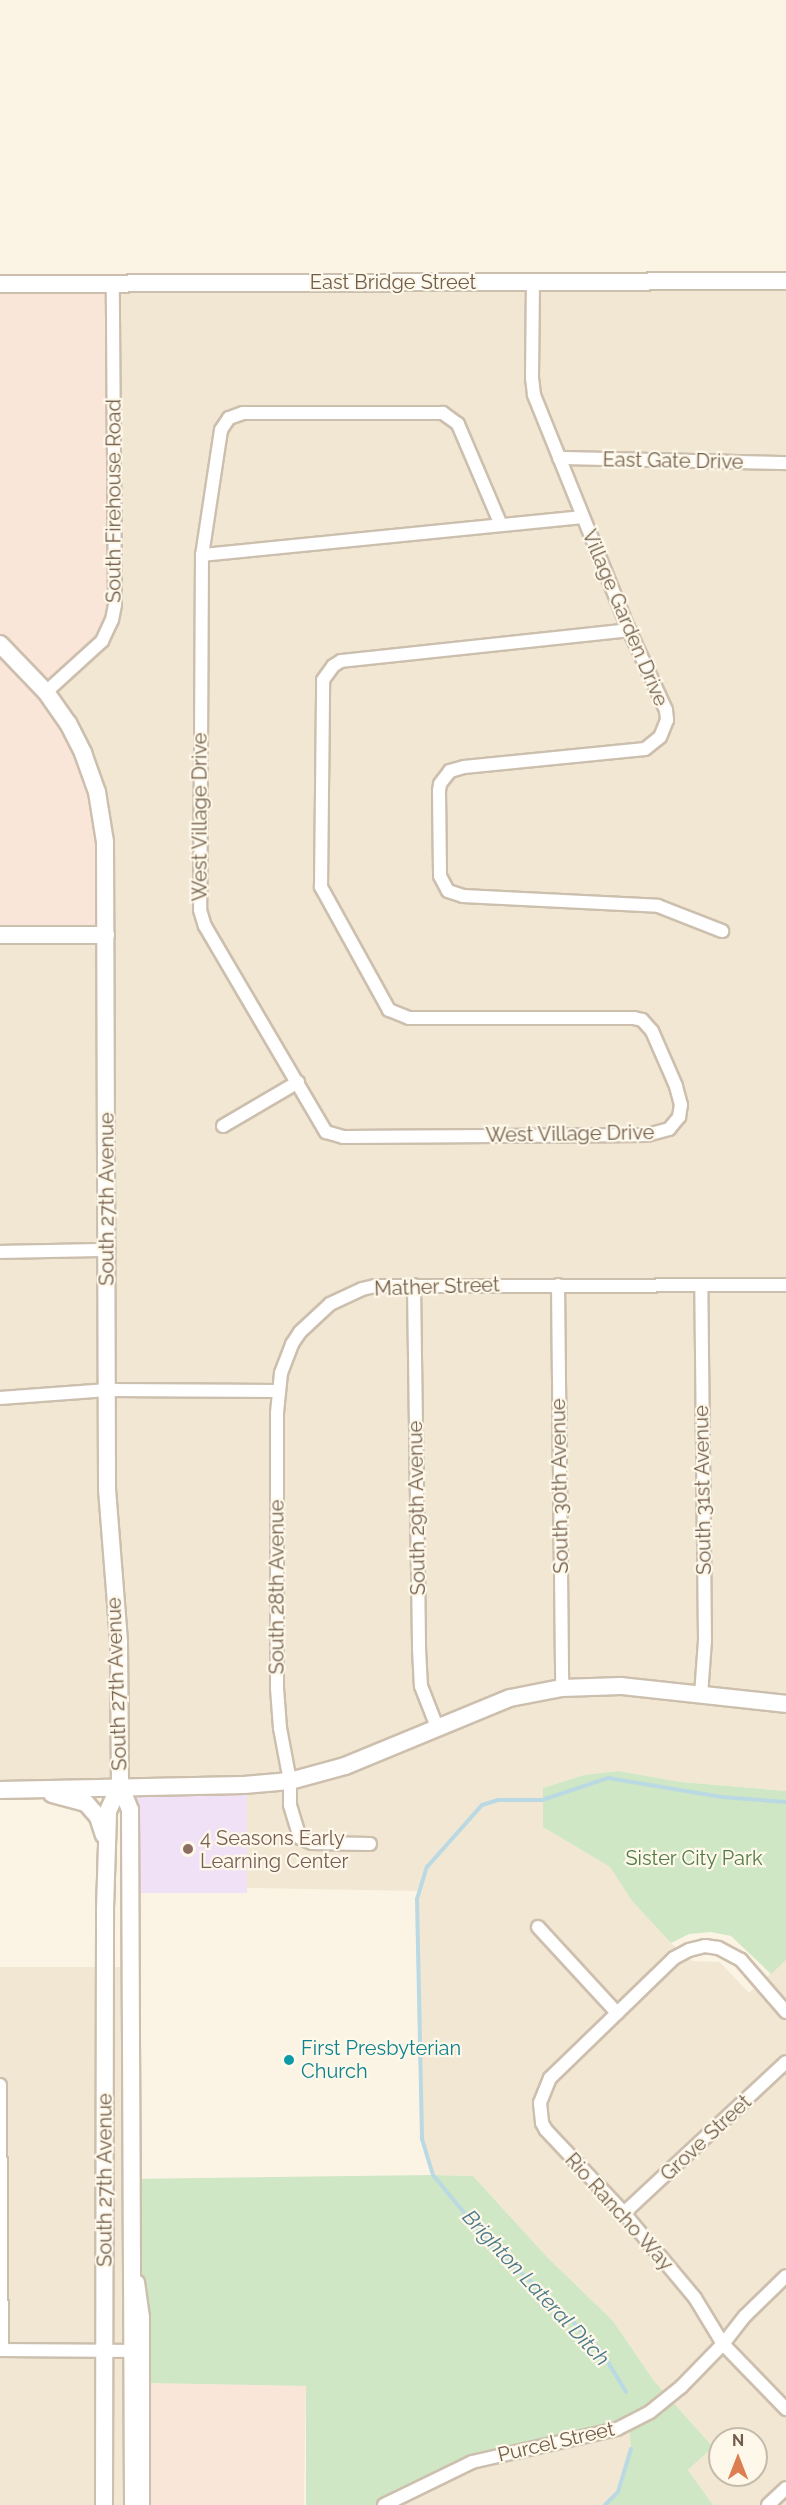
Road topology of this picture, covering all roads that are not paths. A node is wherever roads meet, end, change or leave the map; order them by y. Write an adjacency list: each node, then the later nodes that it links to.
1 (786, 281): 2 (main road, East Bridge Street)
2 (533, 282): 3 (main road, East Bridge Street); 5 (street, Village Garden Drive)
3 (113, 283): 4 (main road, East Bridge Street); 12 (street, South Firehouse Road)
4 (0, 284)
5 (559, 458): 6 (street, East Gate Drive); 7 (street, Village Garden Drive)
6 (786, 463)
7 (582, 517): 8 (street); 10 (street, Village Garden Drive)
8 (501, 525): 9 (street); 9 (street, West Village Drive)
9 (202, 555): 16 (street, West Village Drive)
10 (629, 630): 13 (street, Village Garden Drive); 16 (street, West Village Drive)
11 (0, 644): 12 (main road, South 27th Avenue)
12 (46, 692): 15 (main road, South 27th Avenue)
13 (722, 930)
14 (0, 935): 15 (main road)
15 (106, 935): 18 (main road, South 27th Avenue)
16 (298, 1082): 17 (street)
17 (224, 1126)
18 (107, 1250): 19 (street); 24 (main road, South 27th Avenue)
19 (0, 1252)
20 (414, 1285): 21 (street, Mather Street); 25 (street, Mather Street); 30 (street, South 29th Avenue)
21 (558, 1285): 22 (street, Mather Street); 27 (street, South 30th Avenue)
22 (701, 1285): 23 (street, Mather Street); 28 (street, South 31st Avenue)
23 (786, 1285)
24 (108, 1390): 25 (street); 26 (street); 32 (main road, South 27th Avenue)
25 (278, 1391): 31 (street, South 28th Avenue)
26 (0, 1398)
27 (562, 1688): 28 (main road); 30 (main road)
28 (701, 1695): 29 (main road)
29 (786, 1704)
30 (437, 1727): 31 (main road)
31 (290, 1781): 32 (main road); 35 (street, South 28th Avenue)
32 (120, 1785): 33 (main road); 36 (main road, South 27th Avenue); 43 (main road, South 27th Avenue)
33 (27, 1789): 34 (main road); 36 (main road)
34 (0, 1790)
35 (370, 1844)
36 (108, 1845): 47 (main road, South 27th Avenue)
37 (538, 1927): 39 (street)
38 (786, 2012): 39 (street, Rio Rancho Way)
39 (617, 2013): 42 (street, Rio Rancho Way)
40 (786, 2062): 42 (street, Grove Street)
41 (0, 2085): 46 (street)
42 (624, 2213): 45 (street, Rio Rancho Way)
43 (132, 2245): 48 (main road, South 27th Avenue); 53 (street)
44 (786, 2276): 45 (street, Purcel Street)
45 (723, 2344): 49 (street, Rio Rancho Way); 54 (street, Purcel Street)
46 (1, 2350): 47 (street)
47 (104, 2351): 48 (street); 51 (main road, South 27th Avenue)
48 (133, 2351): 52 (main road, South 27th Avenue)
49 (786, 2409)
50 (786, 2488): 55 (street)
51 (104, 2505)
52 (133, 2505)
53 (143, 2505)
54 (384, 2505)
55 (768, 2505)

